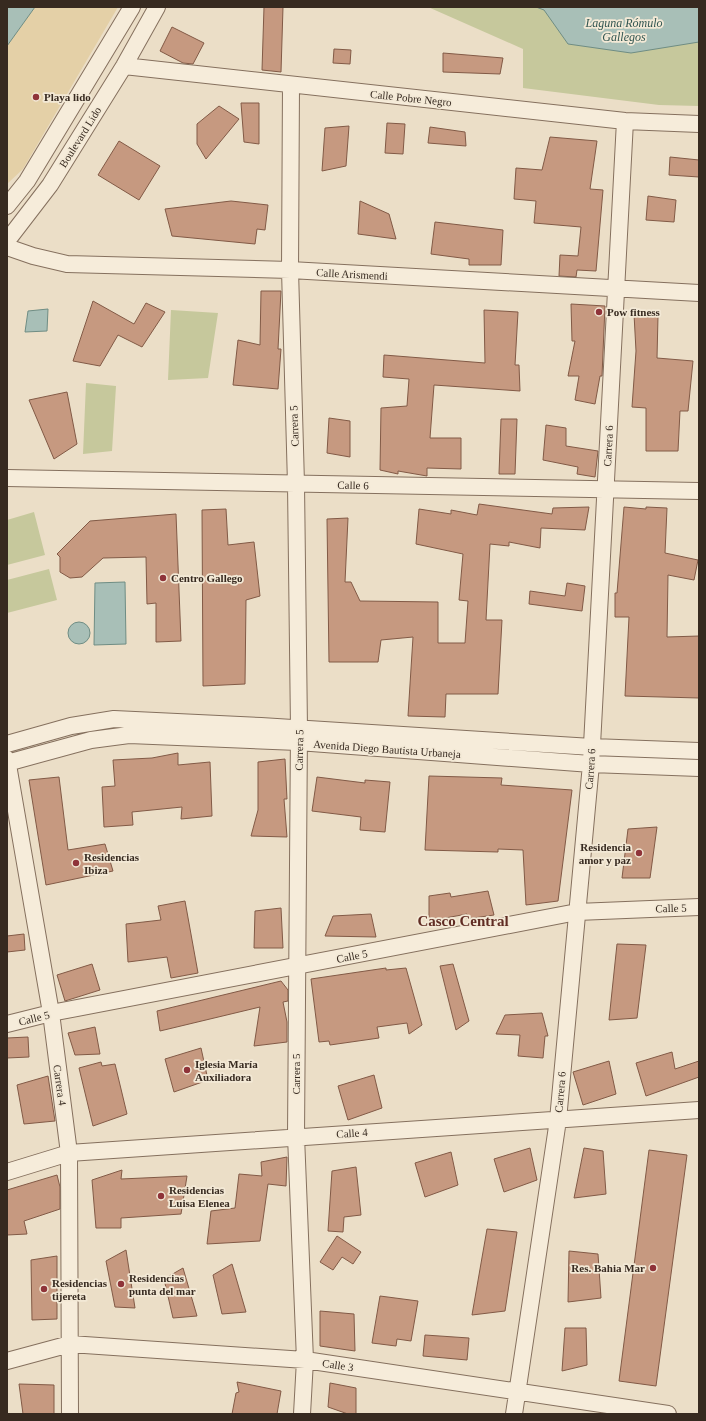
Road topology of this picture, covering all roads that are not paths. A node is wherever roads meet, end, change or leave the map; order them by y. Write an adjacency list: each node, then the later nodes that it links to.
1 (132, 7): 7 (street, Boulevard Lido)
2 (157, 7): 3 (street, Boulevard Lido)
3 (124, 66): 4 (street, Calle Pobre Negro); 8 (street, Boulevard Lido)
4 (291, 85): 5 (street, Calle Pobre Negro); 10 (street, Carrera 5)
5 (625, 121): 6 (street, Calle Pobre Negro); 11 (street, Carrera 6)
6 (699, 124)
7 (7, 206)
8 (7, 241)
9 (7, 247): 10 (street, Calle Arismendi)
10 (290, 270): 11 (street, Calle Arismendi); 14 (street, Carrera 5)
11 (617, 289): 12 (street, Calle Arismendi); 15 (street, Carrera 6)
12 (699, 292)
13 (7, 478): 14 (street, Calle 6)
14 (296, 484): 15 (street, Calle 6); 17 (street, Carrera 5)
15 (606, 490): 16 (street, Calle 6); 19 (street, Carrera 6)
16 (699, 491)
17 (299, 736): 18 (street, Avenida Diego Bautista Urbaneja); 19 (street, Avenida Diego Bautista Urbaneja); 21 (street, Avenida Diego Bautista Urbaneja); 22 (street, Avenida Diego Bautista Urbaneja); 26 (street, Carrera 5)
18 (7, 744)
19 (592, 747): 20 (street, Avenida Diego Bautista Urbaneja); 22 (street, Carrera 6)
20 (699, 751)
21 (7, 762): 27 (street, Carrera 4)
22 (591, 764): 23 (street, Avenida Diego Bautista Urbaneja); 25 (street, Carrera 6)
23 (699, 768)
24 (699, 907): 25 (street, Calle 5)
25 (577, 912): 26 (street, Calle 5); 30 (street, Carrera 6)
26 (297, 967): 27 (street, Calle 5); 31 (street, Carrera 5)
27 (50, 1013): 28 (street, Calle 5); 32 (street, Carrera 4)
28 (7, 1024)
29 (699, 1110): 30 (street, Calle 4)
30 (558, 1120): 31 (street, Calle 4); 37 (street, Carrera 6)
31 (296, 1136): 32 (street, Calle 4); 35 (street, Carrera 5)
32 (69, 1153): 33 (street, Calle 4); 34 (street, Carrera 4)
33 (7, 1172)
34 (70, 1344): 35 (street, Calle 3); 36 (street, Calle 3); 38 (street, Carrera 4)
35 (305, 1360): 37 (street, Calle 3); 39 (street, Carrera 5)
36 (7, 1361)
37 (516, 1391): 40 (street, Carrera 6); 41 (street, Calle 3)
38 (70, 1414)
39 (302, 1414)
40 (514, 1414)
41 (668, 1414)

